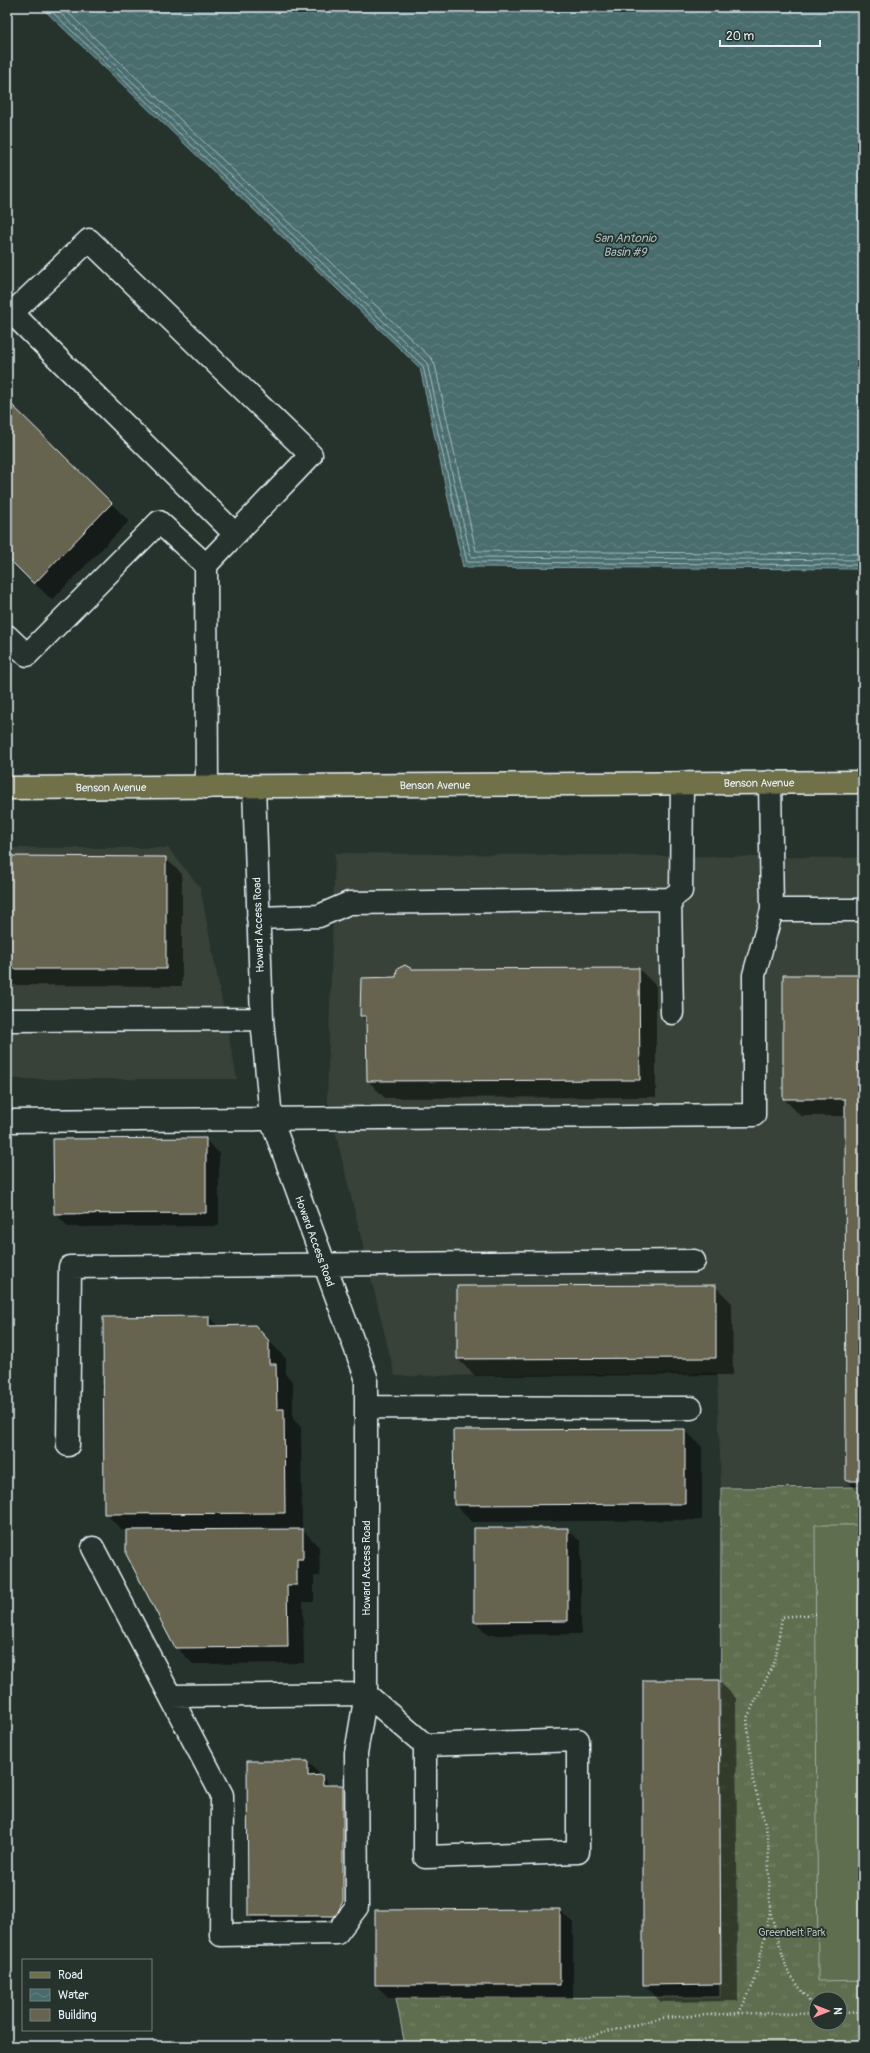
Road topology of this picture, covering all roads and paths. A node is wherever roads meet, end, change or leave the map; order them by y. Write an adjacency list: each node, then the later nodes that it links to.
1 (9, 315): 2 (street); 2 (street)
2 (235, 534): 3 (street)
3 (206, 565): 4 (street); 8 (street)
4 (7, 636)
5 (770, 782): 6 (main road, Benson Avenue); 7 (main road, Benson Avenue); 12 (street)
6 (863, 782)
7 (682, 783): 9 (main road, Benson Avenue); 11 (street)
8 (207, 787): 9 (main road, Benson Avenue); 10 (main road, Benson Avenue)
9 (254, 787): 14 (street, Howard Access Road)
10 (7, 788)
11 (670, 899): 14 (street); 15 (street)
12 (772, 910): 13 (street); 18 (street)
13 (863, 910)
14 (258, 918): 16 (street, Howard Access Road)
15 (672, 1013)
16 (262, 1019): 17 (street); 18 (street, Howard Access Road)
17 (7, 1020)
18 (271, 1119): 19 (street); 21 (street, Howard Access Road)
19 (7, 1121)
20 (694, 1261): 21 (street)
21 (324, 1264): 22 (street, Howard Access Road); 24 (street)
22 (366, 1407): 23 (street); 27 (street, Howard Access Road)
23 (691, 1408)
24 (68, 1445)
25 (92, 1548): 28 (street)
26 (816, 1614): 30 (path)
27 (366, 1694): 28 (street); 28 (street, Howard Access Road); 29 (street)
28 (171, 1696)
29 (425, 1745): 29 (street)
30 (770, 1911): 31 (path); 33 (path)
31 (808, 2001)
32 (863, 2012): 35 (path)
33 (739, 2013): 34 (path); 36 (path)
34 (808, 2013)
35 (848, 2013)
36 (522, 2046)

